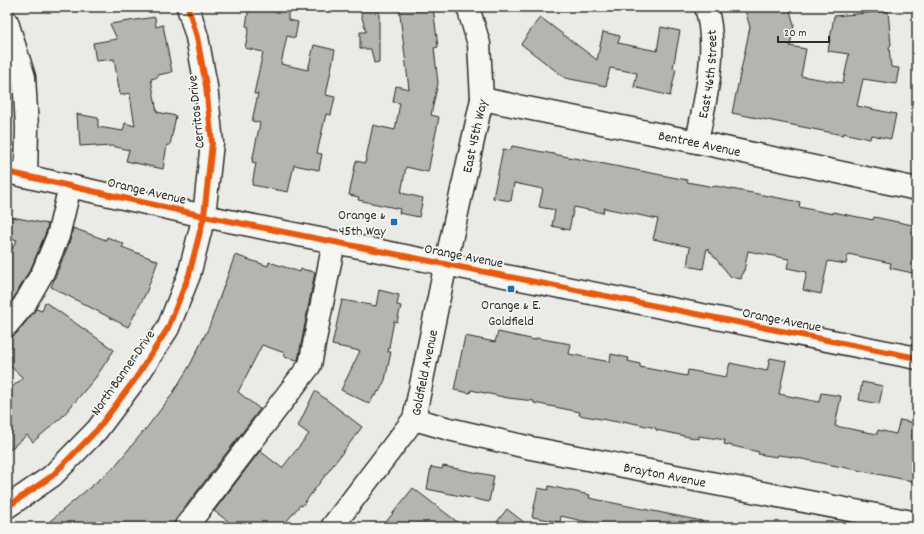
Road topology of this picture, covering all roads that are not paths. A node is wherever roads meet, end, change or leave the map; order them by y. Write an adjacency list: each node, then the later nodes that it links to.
1 (188, 7): 10 (street, Cerritos Drive)
2 (468, 7): 5 (street, East 45th Way)
3 (706, 7): 6 (street, East 46th Street)
4 (7, 22): 7 (street)
5 (482, 99): 6 (street, Bentree Avenue); 12 (street, East 45th Way)
6 (697, 142): 9 (street, Bentree Avenue)
7 (16, 174): 8 (street, Orange Avenue)
8 (70, 186): 10 (street, Orange Avenue); 13 (street)
9 (917, 188)
10 (204, 216): 11 (street, Orange Avenue); 16 (street, North Banner Drive)
11 (334, 242): 12 (street, Orange Avenue); 18 (street)
12 (446, 263): 14 (street, Orange Avenue); 15 (street, Goldfield Avenue)
13 (7, 325)
14 (917, 358)
15 (414, 419): 17 (street, Brayton Avenue); 19 (street, Goldfield Avenue)
16 (7, 507)
17 (917, 523)
18 (186, 527)
19 (332, 527)

